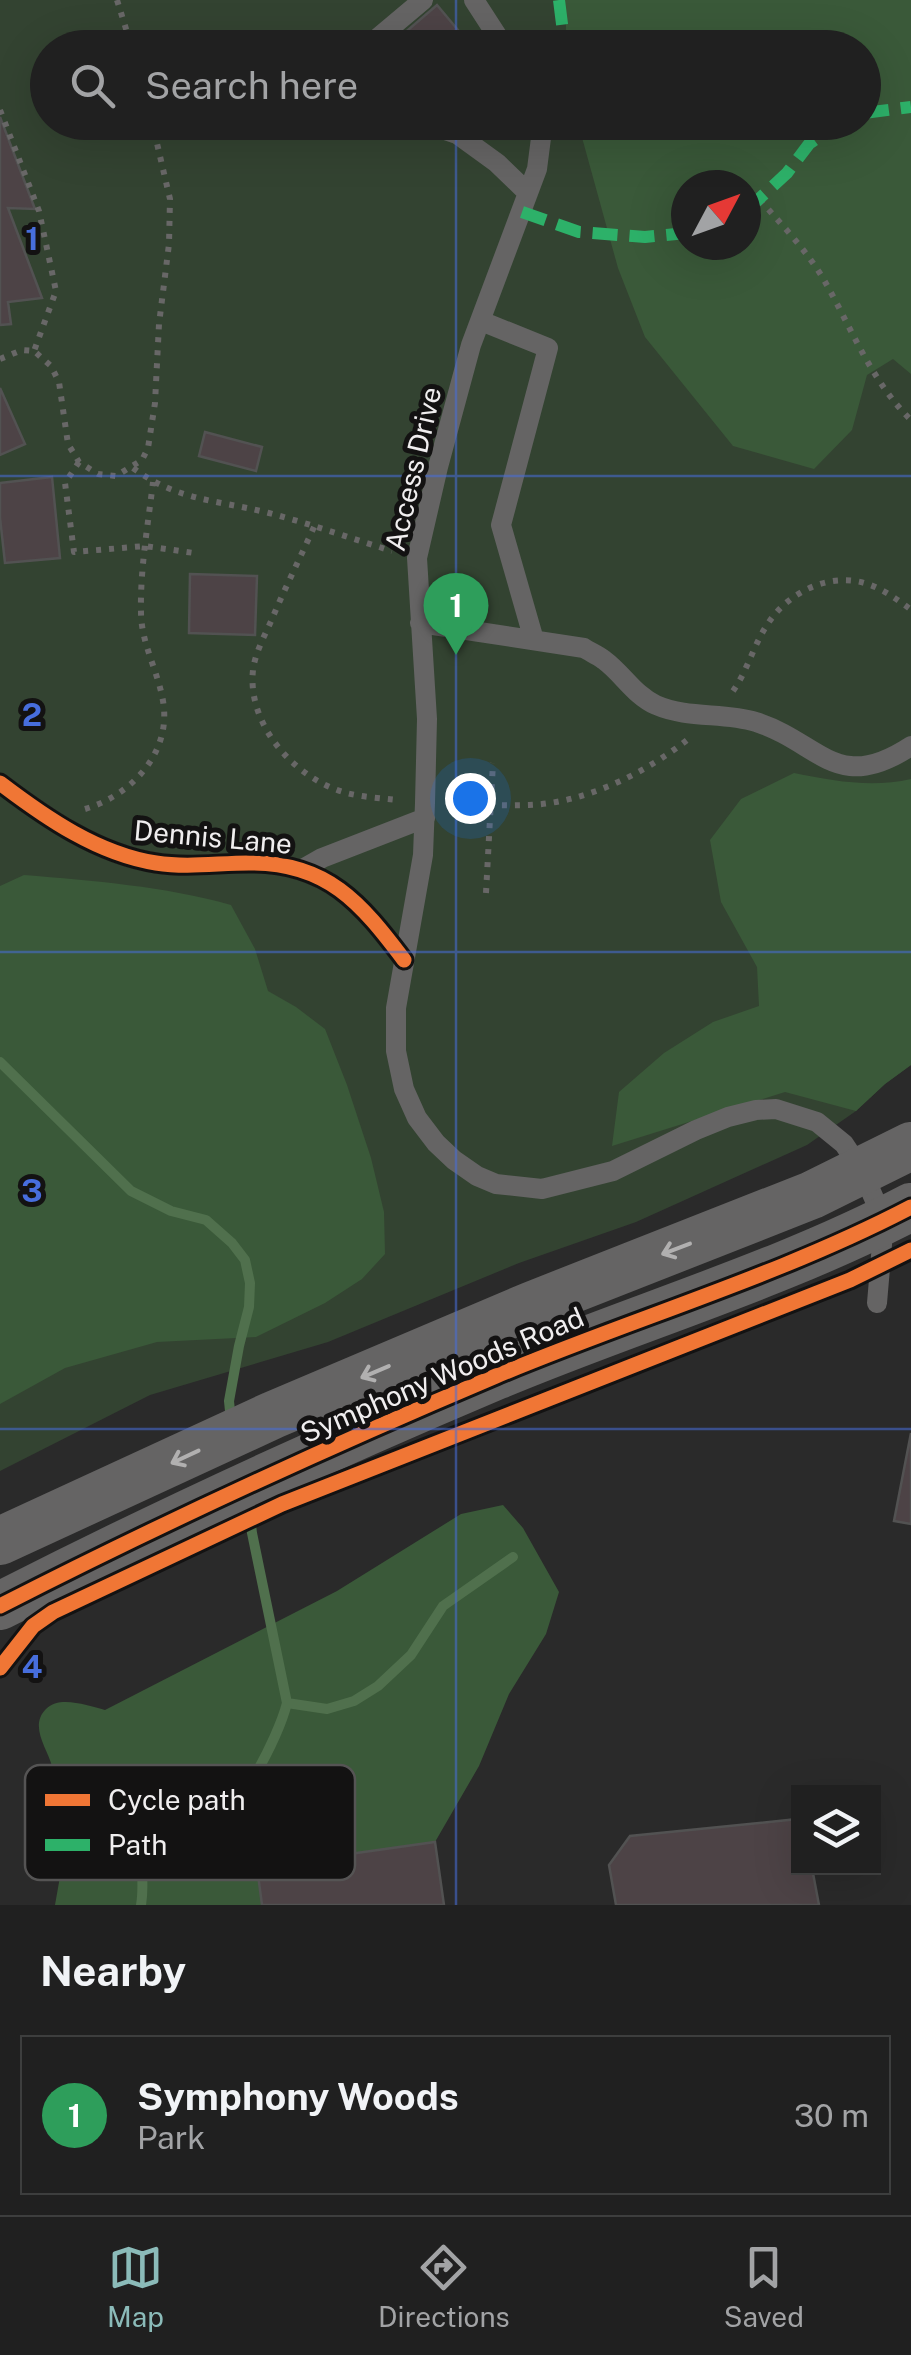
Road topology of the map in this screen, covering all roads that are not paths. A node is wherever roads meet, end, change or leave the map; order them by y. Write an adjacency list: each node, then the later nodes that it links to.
1 (424, 0): 3 (lane)
2 (474, 0): 4 (lane)
3 (388, 30)
4 (494, 30)
5 (464, 140): 7 (lane)
6 (541, 140): 7 (lane, Access Drive)
7 (528, 193): 8 (lane, Access Drive)
8 (481, 321): 9 (lane, Access Drive); 10 (lane)
9 (420, 623): 10 (lane); 13 (lane, Access Drive)
10 (534, 640): 11 (lane)
11 (911, 746)
12 (0, 783): 14 (lane, Dennis Lane)
13 (425, 810): 14 (lane); 15 (lane, Access Drive)
14 (300, 870): 15 (lane, Dennis Lane)
15 (404, 960): 17 (lane)
16 (911, 1146): 17 (street, Symphony Woods Road)
17 (883, 1198): 18 (lane); 19 (street, Symphony Woods Road, one-way to 19); 20 (street, Symphony Woods Road)
18 (877, 1303)
19 (0, 1541)
20 (0, 1606)

